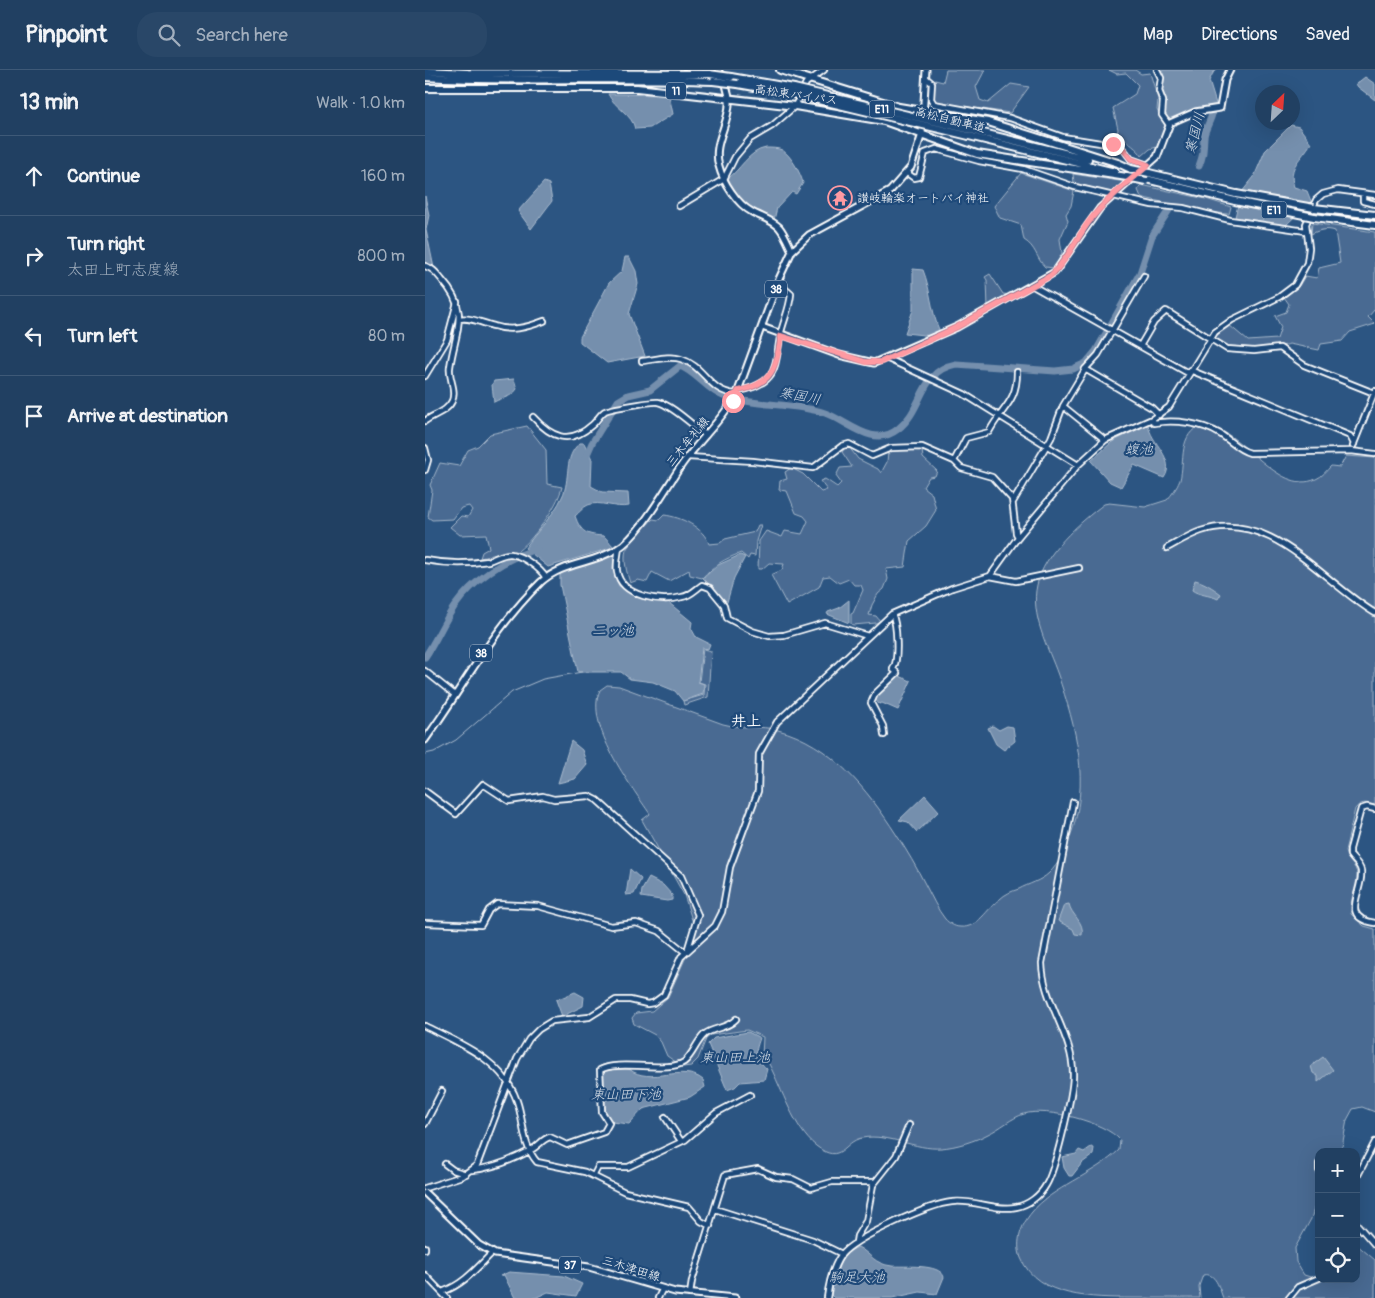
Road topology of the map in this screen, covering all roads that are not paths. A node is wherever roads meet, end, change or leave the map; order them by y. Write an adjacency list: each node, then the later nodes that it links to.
1 (425, 70): 12 (highway, 高松自動車道 / E11, bridge)
2 (718, 70): 13 (main road)
3 (780, 70): 10 (highway, 高松東バイパス)
4 (824, 70): 10 (street)
5 (926, 70): 9 (main road, 三木牟礼線 / 38)
6 (1157, 70): 16 (street)
7 (1230, 70): 16 (main road)
8 (425, 77): 12 (highway, 高松自動車道 / E11, bridge)
9 (926, 78): 15 (main road, 三木牟礼線 / 38); 18 (street)
10 (810, 79): 14 (street); 15 (highway, 高松東バイパス)
11 (425, 88): 13 (highway, 高松東バイパス / 11)
12 (794, 90): 20 (highway, 高松自動車道 / E11, bridge)
13 (728, 97): 14 (highway, 高松東バイパス / 11); 22 (main road)
14 (795, 106): 17 (highway, 高松東バイパス / 11); 22 (street)
15 (924, 112): 17 (main road, 三木牟礼線 / 38); 20 (highway, 高松東バイパス)
16 (1169, 125): 18 (main road)
17 (922, 134): 19 (main road, 三木牟礼線 / 38); 20 (highway, 高松東バイパス)
18 (1148, 165): 25 (main road)
19 (907, 174): 25 (street); 32 (main road, 三木牟礼線 / 38)
20 (1129, 174): 21 (highway, 高松自動車道 / E11, bridge)
21 (1147, 178): 26 (highway, 高松自動車道 / E11); 26 (highway, 高松自動車道 / E11)
22 (725, 179): 28 (street); 32 (main road)
23 (1363, 194): 24 (street); 27 (street); 31 (street)
24 (1375, 195)
25 (1113, 196): 31 (street); 36 (main road)
26 (1235, 197): 29 (highway, 高松自動車道 / E11, bridge); 30 (highway, 高松自動車道 / E11, bridge)
27 (1375, 204)
28 (679, 206)
29 (1375, 215)
30 (1375, 225)
31 (1306, 231): 43 (street)
32 (792, 251): 35 (main road, 三木牟礼線 / 38)
33 (425, 266): 37 (street)
34 (1144, 276): 41 (street)
35 (777, 283): 40 (main road, 三木牟礼線 / 38); 42 (street)
36 (1033, 286): 41 (street); 45 (main road)
37 (457, 302): 38 (street); 50 (street)
38 (459, 318): 39 (street); 58 (street)
39 (545, 321)
40 (762, 327): 42 (main road); 51 (main road, 三木牟礼線 / 38)
41 (1112, 330): 44 (street); 47 (street)
42 (781, 336): 45 (main road); 51 (street)
43 (1211, 338): 44 (street); 48 (street); 52 (street)
44 (1140, 346): 48 (street)
45 (888, 359): 55 (street)
46 (642, 361): 51 (street)
47 (1085, 370): 53 (street); 54 (street)
48 (1189, 371): 54 (street); 61 (street)
49 (1017, 372): 55 (street)
50 (425, 376)
51 (737, 393): 59 (main road, 三木牟礼線 / 38)
52 (1374, 394): 61 (street)
53 (1063, 406): 60 (street); 62 (street)
54 (1159, 414): 57 (street)
55 (999, 416): 62 (street); 67 (street)
56 (533, 417): 59 (street)
57 (1152, 419): 60 (street); 64 (street)
58 (425, 421)
59 (706, 435): 66 (main road, 三木牟礼線 / 38)
60 (1105, 440): 68 (street)
61 (1353, 444): 64 (street)
62 (1047, 446): 68 (street); 70 (street)
63 (425, 448): 69 (street)
64 (1351, 451): 65 (street)
65 (1375, 454)
66 (688, 457): 67 (street); 73 (main road, 三木牟礼線 / 38)
67 (954, 461): 70 (street)
68 (1078, 465): 71 (street)
69 (425, 470)
70 (1013, 502): 71 (street)
71 (1018, 536): 76 (street)
72 (1167, 548): 78 (street)
73 (618, 549): 77 (main road, 三木牟礼線 / 38); 80 (street)
74 (425, 560): 77 (street)
75 (1079, 568): 76 (street)
76 (990, 576): 79 (street)
77 (548, 577): 82 (main road, 三木牟礼線 / 38)
78 (1375, 613)
79 (892, 614): 80 (street); 83 (street)
80 (868, 636): 90 (street)
81 (425, 671): 82 (street)
82 (455, 695): 84 (main road, 三木牟礼線 / 38)
83 (884, 734)
84 (425, 740)
85 (425, 791): 90 (street)
86 (1073, 802): 113 (street)
87 (1375, 809): 89 (street)
88 (425, 923): 90 (street)
89 (1375, 923)
90 (686, 950): 93 (street)
91 (736, 1019): 101 (street)
92 (425, 1026): 93 (street)
93 (507, 1082): 101 (street); 103 (street)
94 (442, 1091): 97 (street)
95 (750, 1095): 99 (street)
96 (665, 1117): 99 (street)
97 (425, 1124)
98 (909, 1126): 107 (street)
99 (681, 1141): 106 (street)
100 (1375, 1142): 104 (street)
101 (530, 1151): 103 (street); 106 (street)
102 (445, 1164): 105 (street)
103 (472, 1170): 105 (street)
104 (1360, 1171)
105 (466, 1174): 108 (street)
106 (594, 1175): 111 (street)
107 (875, 1182): 110 (street); 113 (street)
108 (425, 1188)
109 (425, 1193): 115 (main road, 三木津田線 / 37)
110 (715, 1210): 111 (street); 116 (street)
111 (710, 1226): 121 (street)
112 (1360, 1228): 114 (street)
113 (856, 1242): 116 (street)
114 (1375, 1245)
115 (492, 1253): 119 (main road, 三木津田線 / 37); 120 (street)
116 (842, 1254): 125 (street)
117 (425, 1275): 120 (street)
118 (1315, 1280): 126 (street)
119 (662, 1290): 121 (main road, 三木津田線 / 37); 123 (street)
120 (442, 1292): 122 (street)
121 (690, 1294): 124 (main road, 三木津田線 / 37)
122 (446, 1298)
123 (658, 1298)
124 (735, 1298)
125 (827, 1298)
126 (1289, 1298)

